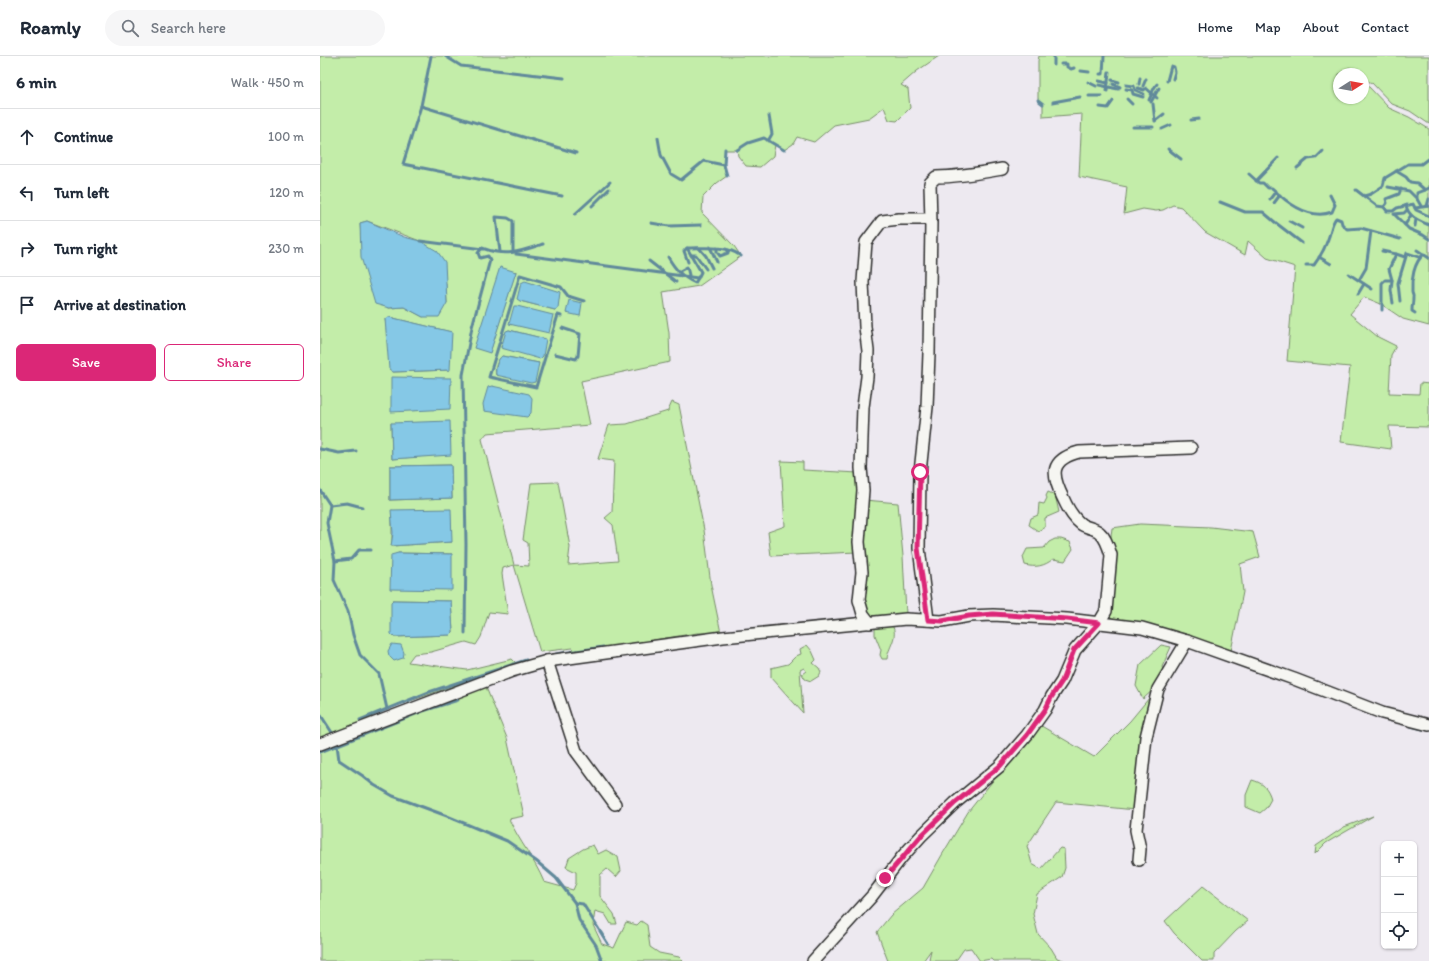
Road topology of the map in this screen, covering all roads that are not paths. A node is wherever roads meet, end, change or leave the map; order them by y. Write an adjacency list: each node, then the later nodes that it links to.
1 (1002, 169): 2 (street)
2 (930, 219): 4 (street); 5 (street)
3 (1190, 448): 6 (street)
4 (928, 620): 5 (street); 6 (street)
5 (870, 622): 8 (street)
6 (1099, 623): 7 (street); 13 (street)
7 (1187, 641): 9 (street); 12 (street)
8 (547, 661): 10 (street); 11 (street)
9 (1429, 725)
10 (320, 744)
11 (615, 804)
12 (1139, 860)
13 (813, 961)

